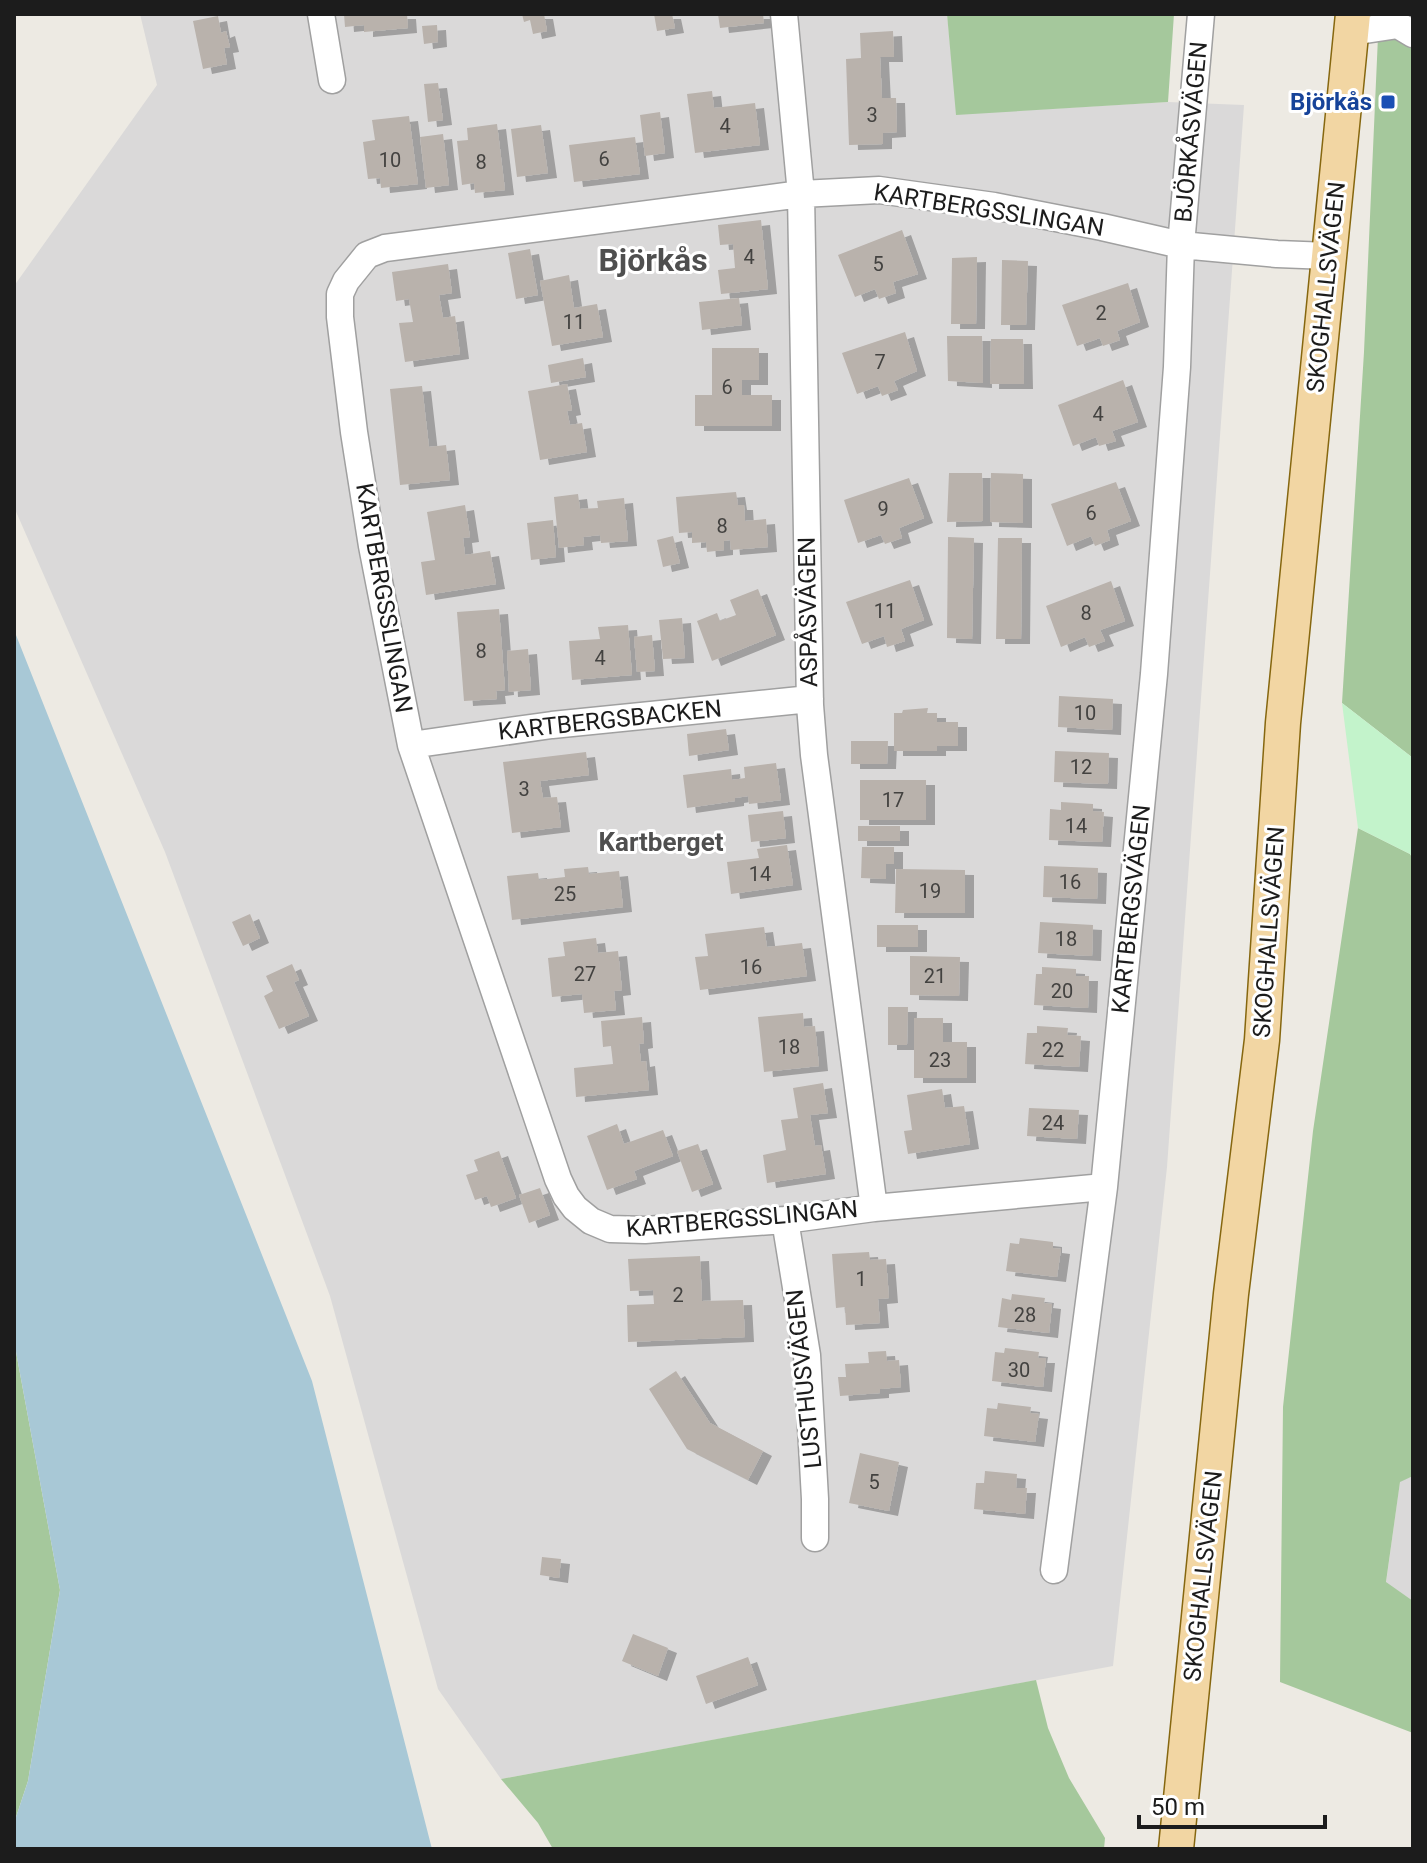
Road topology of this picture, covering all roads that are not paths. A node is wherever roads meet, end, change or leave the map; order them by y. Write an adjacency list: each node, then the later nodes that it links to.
1 (321, 14): 6 (street)
2 (784, 14): 7 (street, ASPÅSVÄGEN)
3 (1201, 14): 8 (street, BJÖRKÅSVÄGEN)
4 (1353, 23): 5 (street); 9 (main road, SKOGHALLSVÄGEN)
5 (1413, 34)
6 (332, 80)
7 (801, 194): 8 (street, KARTBERGSSLINGAN); 10 (street, ASPÅSVÄGEN); 11 (street, KARTBERGSSLINGAN)
8 (1181, 245): 9 (street, BJÖRKÅSVÄGEN); 12 (street, KARTBERGSVÄGEN)
9 (1329, 256): 17 (main road, SKOGHALLSVÄGEN)
10 (810, 699): 11 (street, KARTBERGSBACKEN); 13 (street, ASPÅSVÄGEN)
11 (411, 745): 14 (street, KARTBERGSSLINGAN)
12 (1104, 1187): 13 (street, KARTBERGSSLINGAN); 16 (street, KARTBERGSVÄGEN)
13 (874, 1208): 14 (street, KARTBERGSSLINGAN)
14 (785, 1220): 15 (street, LUSTHUSVÄGEN)
15 (815, 1538)
16 (1054, 1570)
17 (1176, 1849)

